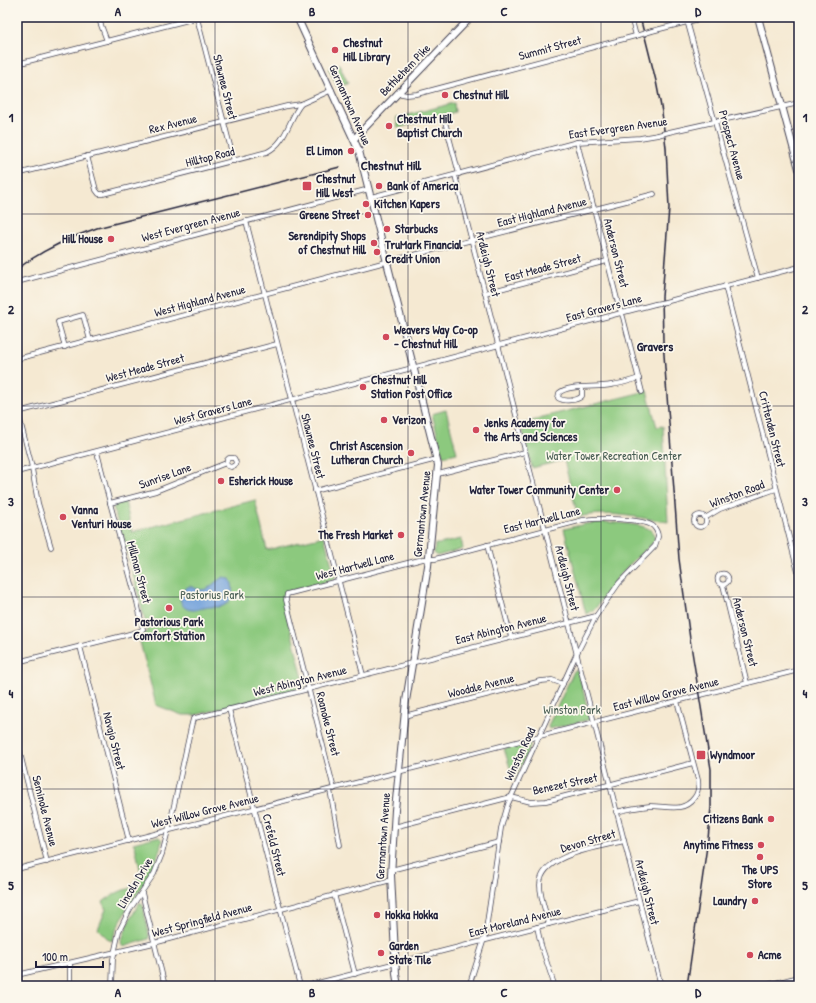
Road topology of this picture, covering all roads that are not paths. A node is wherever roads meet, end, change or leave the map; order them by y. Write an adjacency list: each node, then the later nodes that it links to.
1 (98, 17): 11 (street)
2 (199, 17): 11 (street); 19 (street, Shawnee Street)
3 (297, 17): 13 (main road, Germantown Avenue)
4 (471, 17): 14 (main road, Bethlehem Pike)
5 (631, 17): 10 (street)
6 (686, 17): 9 (street, Prospect Avenue)
7 (707, 17): 9 (street, Summit Street)
8 (758, 17): 17 (main road)
9 (688, 22): 10 (street, Summit Street, bridge); 20 (street, Prospect Avenue)
10 (637, 35): 14 (street, Summit Street)
11 (107, 41): 12 (street)
12 (17, 64)
13 (332, 90): 16 (street, Rex Avenue); 21 (main road, Germantown Avenue)
14 (398, 93): 21 (main road, Bethlehem Pike)
15 (799, 103): 17 (street, East Evergreen Avenue)
16 (301, 104): 19 (street, Rex Avenue); 24 (street, Hilltop Road)
17 (782, 106): 20 (street, East Evergreen Avenue); 25 (main road)
18 (444, 118): 27 (street, Ardleigh Street)
19 (224, 122): 23 (street, Rex Avenue); 24 (street, Shawnee Street)
20 (715, 122): 22 (street, East Evergreen Avenue, bridge); 37 (street, Prospect Avenue)
21 (354, 139): 28 (main road, Germantown Avenue)
22 (577, 142): 27 (street, East Evergreen Avenue); 31 (street, Anderson Street)
23 (87, 156): 24 (street, Hilltop Road); 26 (street, Rex Avenue)
24 (234, 161)
25 (799, 169)
26 (17, 174)
27 (457, 174): 30 (street, East Evergreen Avenue); 33 (street, Ardleigh Street)
28 (369, 189): 30 (main road, Germantown Avenue); 32 (street, West Evergreen Avenue)
29 (654, 194): 31 (street, East Highland Avenue)
30 (371, 197): 34 (main road, Germantown Avenue)
31 (594, 209): 33 (street, East Highland Avenue); 35 (street, Anderson Street)
32 (246, 221): 38 (street, West Evergreen Avenue); 41 (street, Shawnee Street)
33 (471, 240): 34 (street, East Highland Avenue); 40 (street, Ardleigh Street)
34 (388, 261): 41 (street, West Highland Avenue); 48 (main road, Germantown Avenue)
35 (607, 261): 40 (street, East Meade Street); 42 (street, Anderson Street)
36 (799, 267): 37 (street, East Gravers Lane)
37 (758, 278): 39 (street, East Gravers Lane)
38 (17, 282)
39 (725, 286): 42 (street, East Gravers Lane, bridge); 61 (street, Crittenden Street)
40 (485, 293): 45 (street, Ardleigh Street)
41 (265, 294): 43 (street, West Highland Avenue); 44 (street, Shawnee Street)
42 (621, 313): 45 (street, East Gravers Lane); 49 (street, Anderson Street)
43 (90, 340): 46 (street, West Highland Avenue); 46 (street)
44 (277, 344): 52 (street, Shawnee Street); 53 (street, West Meade Street)
45 (498, 346): 48 (street, East Gravers Lane); 55 (street, Ardleigh Street)
46 (65, 347): 47 (street, West Highland Avenue)
47 (17, 360)
48 (414, 368): 52 (street, West Gravers Lane); 56 (main road, Germantown Avenue)
49 (639, 378): 50 (street); 51 (street, Anderson Street)
50 (582, 386): 50 (street)
51 (642, 392)
52 (292, 400): 54 (street, West Gravers Lane); 62 (street, Shawnee Street)
53 (17, 410): 58 (street)
54 (97, 452): 58 (street, West Gravers Lane); 63 (street, Millman Street)
55 (525, 452): 60 (street); 65 (street, Ardleigh Street)
56 (438, 459): 60 (main road, Germantown Avenue); 62 (street)
57 (226, 463): 63 (street, Sunrise Lane)
58 (31, 469): 59 (street, West Gravers Lane); 68 (street)
59 (17, 472)
60 (438, 474): 69 (main road, Germantown Avenue)
61 (776, 489): 64 (street, Winston Road); 70 (street, Crittenden Street)
62 (315, 491): 72 (street, Shawnee Street)
63 (110, 503): 78 (street, Millman Street)
64 (705, 518)
65 (545, 530): 66 (street, East Hartwell Lane); 67 (street, East Hartwell Lane); 76 (street, Ardleigh Street)
66 (658, 534): 75 (street, Winston Road)
67 (488, 545): 69 (street, East Hartwell Lane); 77 (street)
68 (51, 547)
69 (429, 559): 72 (street, West Hartwell Lane); 81 (main road, Germantown Avenue)
70 (798, 564): 71 (street, Crittenden Street)
71 (799, 576)
72 (338, 580): 74 (street, West Hartwell Lane); 83 (street, Shawnee Street)
73 (723, 585): 85 (street, Anderson Street)
74 (286, 595): 87 (street, Roanoke Street)
75 (596, 616): 76 (street, East Abington Avenue); 79 (street, Winston Road)
76 (568, 623): 77 (street, East Abington Avenue); 79 (street, Ardleigh Street)
77 (511, 637): 81 (street, East Abington Avenue)
78 (80, 646): 80 (street); 104 (street, Navajo Street)
79 (576, 655): 86 (street, Winston Road); 92 (street, Ardleigh Street)
80 (17, 662)
81 (412, 663): 83 (street, West Abington Avenue); 90 (main road, Germantown Avenue)
82 (798, 670): 84 (street); 85 (street, East Willow Grove Avenue)
83 (363, 675): 87 (street, West Abington Avenue)
84 (799, 682)
85 (747, 683): 88 (street, East Willow Grove Avenue)
86 (563, 684): 90 (street, Woodale Avenue); 93 (street, Winston Road)
87 (308, 689): 89 (street, West Abington Avenue); 98 (street, Roanoke Street)
88 (677, 701): 92 (street, East Willow Grove Avenue); 95 (street)
89 (228, 710): 91 (street, West Abington Avenue); 100 (street, Crefeld Street)
90 (404, 716): 96 (main road, Germantown Avenue)
91 (194, 719): 103 (street, Lincoln Drive)
92 (594, 722): 93 (street, East Willow Grove Avenue); 97 (street, Ardleigh Street)
93 (539, 736): 96 (street, East Willow Grove Avenue); 99 (street, Winston Road)
94 (17, 741): 108 (street, Seminole Avenue)
95 (693, 763): 97 (street, Benezet Street); 101 (street)
96 (399, 772): 98 (street, West Willow Grove Avenue); 102 (main road, Germantown Avenue)
97 (610, 784): 99 (street, Benezet Street); 101 (street, Ardleigh Street)
98 (332, 789): 100 (street, West Willow Grove Avenue); 107 (street, Roanoke Street)
99 (511, 797): 102 (street, Benezet Street); 106 (street, Winston Road)
100 (254, 809): 103 (street, West Willow Grove Avenue); 115 (street, Crefeld Street)
101 (616, 812): 105 (street, Ardleigh Street)
102 (394, 827): 110 (main road, Germantown Avenue)
103 (169, 831): 104 (street, West Willow Grove Avenue); 112 (street, Lincoln Drive)
104 (129, 841): 108 (street, West Willow Grove Avenue)
105 (624, 841): 114 (street, Ardleigh Street); 116 (street, Devon Street)
106 (499, 842): 110 (street); 118 (street, Winston Road)
107 (340, 845)
108 (47, 862): 109 (street, West Willow Grove Avenue)
109 (17, 870)
110 (391, 870): 111 (main road, Germantown Avenue)
111 (391, 880): 113 (street, West Springfield Avenue); 122 (main road, Germantown Avenue)
112 (142, 893): 119 (street); 120 (street, Lincoln Drive)
113 (334, 894): 115 (street, West Springfield Avenue); 123 (street)
114 (639, 901): 116 (street, East Moreland Avenue); 134 (street, Ardleigh Street)
115 (280, 909): 119 (street, West Springfield Avenue); 130 (street, Crefeld Street)
116 (549, 924): 117 (street, East Moreland Avenue)
117 (537, 927): 118 (street, East Moreland Avenue); 126 (street)
118 (484, 940): 122 (street, East Moreland Avenue); 133 (street, Winston Road)
119 (154, 943): 120 (street, West Springfield Avenue); 129 (street)
120 (114, 953): 121 (street, West Springfield Avenue); 128 (street, Lincoln Drive)
121 (70, 963): 124 (street, West Springfield Avenue); 127 (street)
122 (395, 963): 123 (street, East Moreland Avenue); 132 (main road, Germantown Avenue)
123 (354, 974): 131 (street, East Moreland Avenue)
124 (17, 975)
125 (799, 977): 135 (street)
126 (554, 984)
127 (70, 986)
128 (112, 986)
129 (165, 986)
130 (300, 986)
131 (306, 986)
132 (398, 986)
133 (469, 986)
134 (661, 986)
135 (763, 986)

